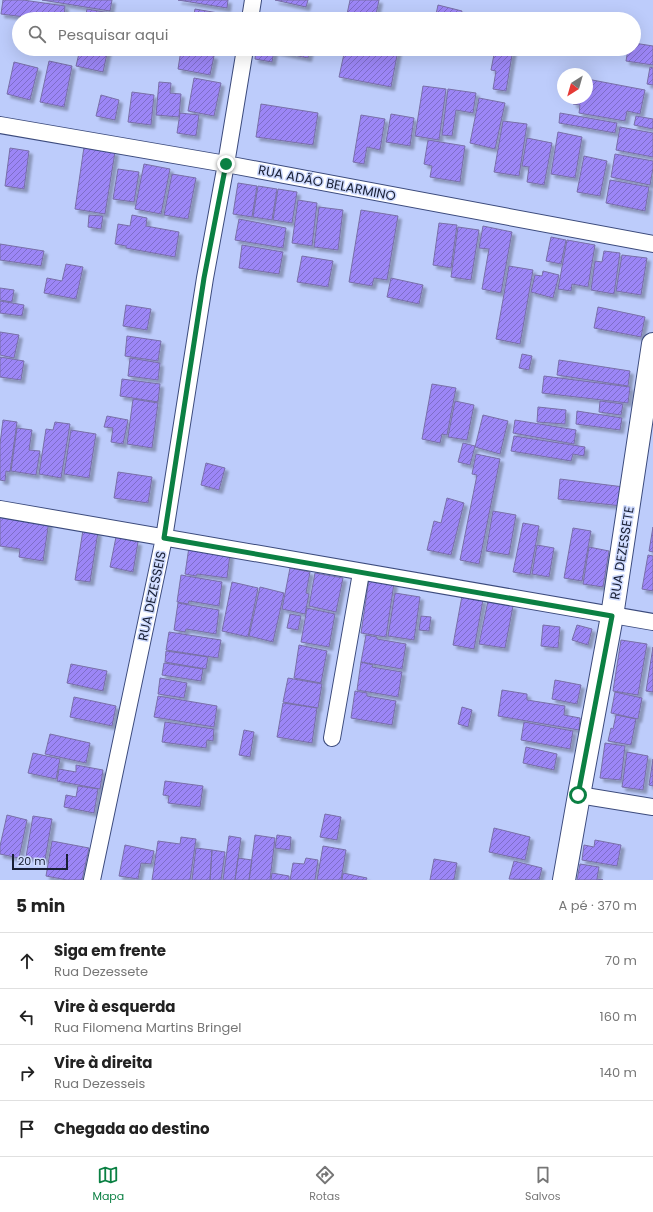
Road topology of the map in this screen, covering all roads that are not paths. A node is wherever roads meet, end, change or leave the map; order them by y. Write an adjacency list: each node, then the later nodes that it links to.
1 (253, 0): 2 (street)
2 (251, 12)
3 (244, 56): 5 (street, RUA DEZESSEIS)
4 (0, 125): 5 (street, RUA ADÃO BELARMINO)
5 (226, 164): 6 (street, RUA ADÃO BELARMINO); 9 (street, RUA DEZESSEIS)
6 (653, 244)
7 (653, 344): 11 (street, RUA DEZESSETE)
8 (0, 509): 9 (street)
9 (164, 538): 10 (street); 16 (street, RUA DEZESSEIS)
10 (361, 573): 11 (street); 13 (street)
11 (612, 616): 12 (street); 14 (street, RUA DEZESSETE)
12 (653, 622)
13 (332, 738)
14 (578, 795): 15 (street); 17 (street, RUA DEZESSETE)
15 (653, 807)
16 (92, 880)
17 (564, 880)

